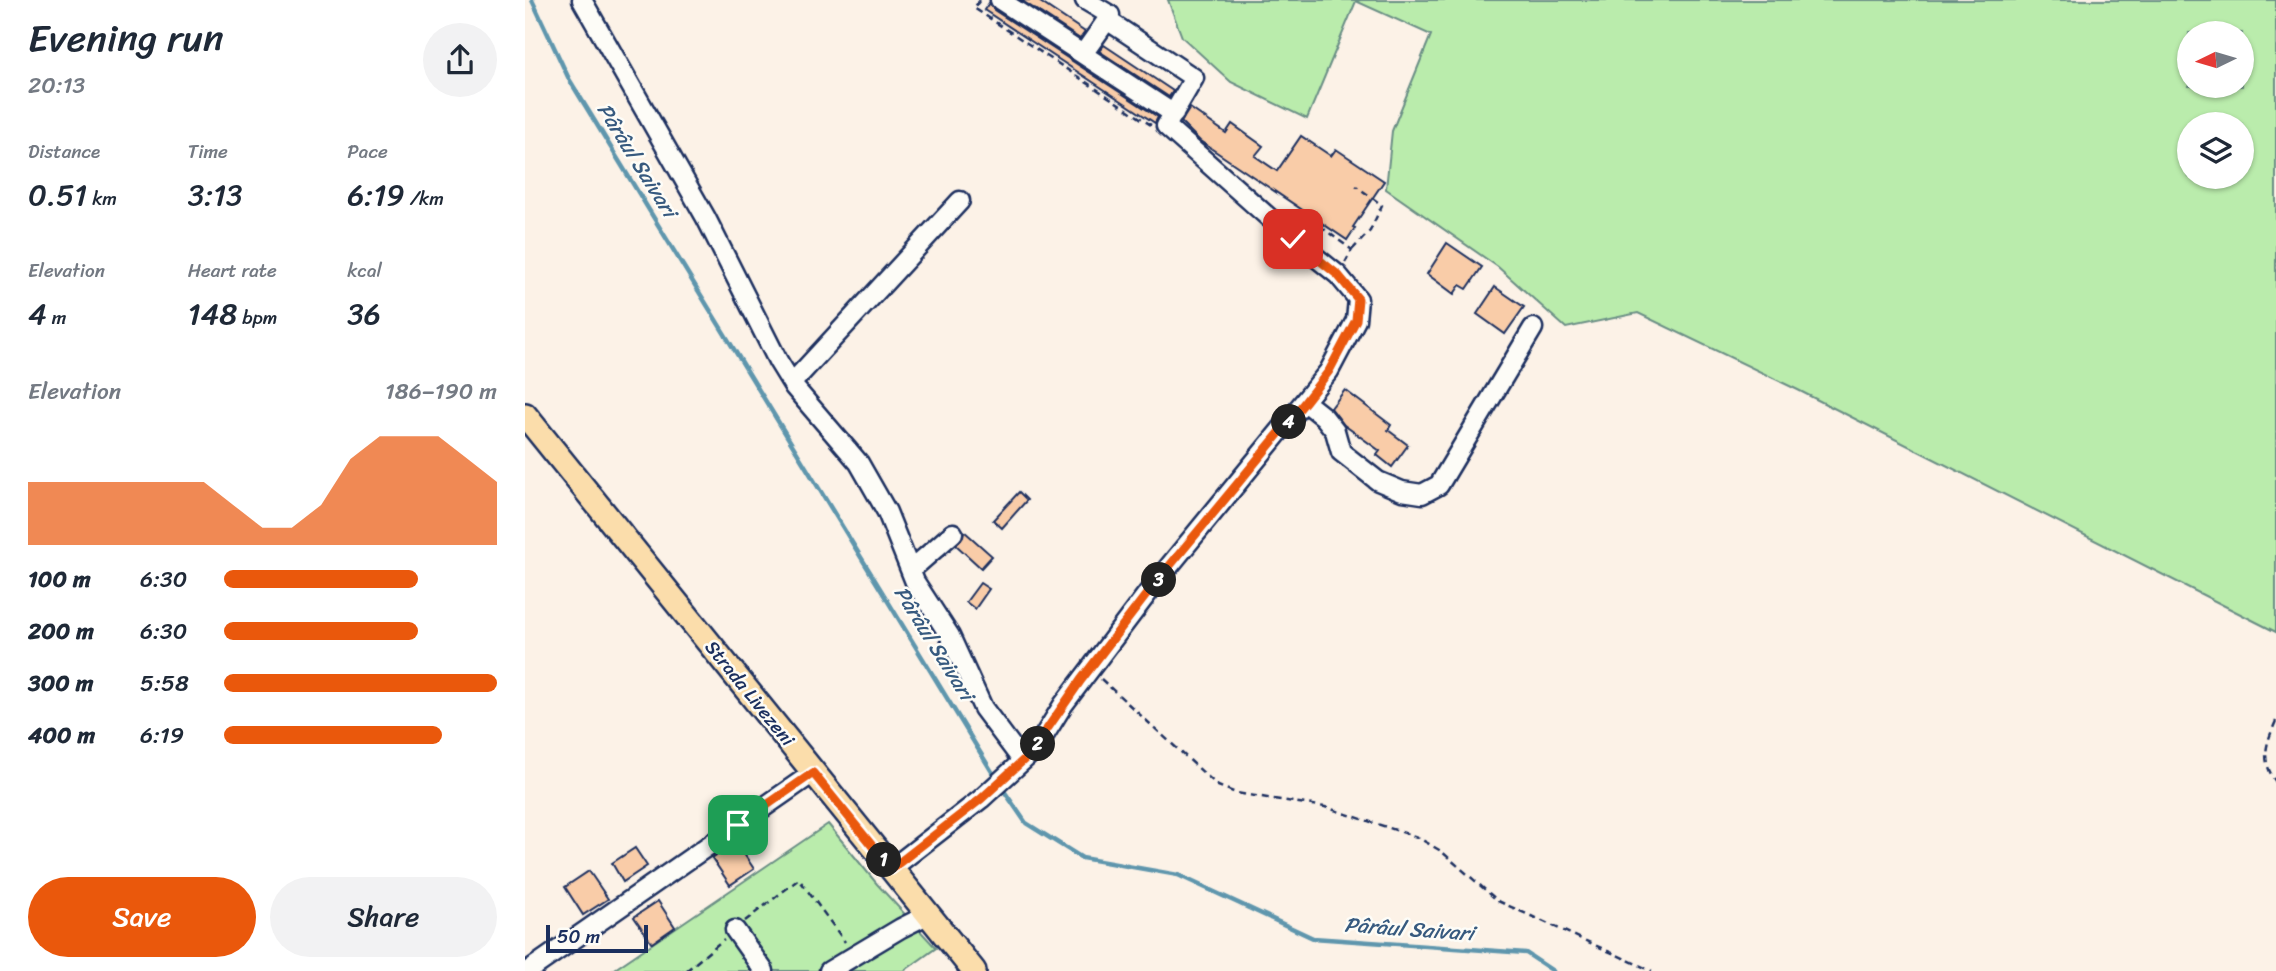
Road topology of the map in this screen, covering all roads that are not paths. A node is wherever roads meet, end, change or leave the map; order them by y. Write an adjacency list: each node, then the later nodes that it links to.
1 (582, 0): 9 (street)
2 (1000, 0): 5 (street)
3 (1084, 0): 4 (street)
4 (1107, 20): 5 (street); 6 (street)
5 (1083, 54): 6 (street)
6 (1170, 120): 10 (street)
7 (960, 201): 9 (street)
8 (1533, 328): 10 (street)
9 (792, 383): 13 (street)
10 (1305, 402): 14 (street)
11 (525, 415): 15 (main road, Strada Livezeni)
12 (953, 533): 13 (street)
13 (912, 569): 14 (street)
14 (1016, 767): 16 (street)
15 (813, 773): 16 (main road, Strada Livezeni); 19 (street)
16 (891, 869): 17 (main road, Strada Livezeni)
17 (929, 914): 21 (street); 22 (main road, Strada Livezeni)
18 (734, 929): 20 (street)
19 (528, 971)
20 (764, 971)
21 (829, 971)
22 (974, 971)

